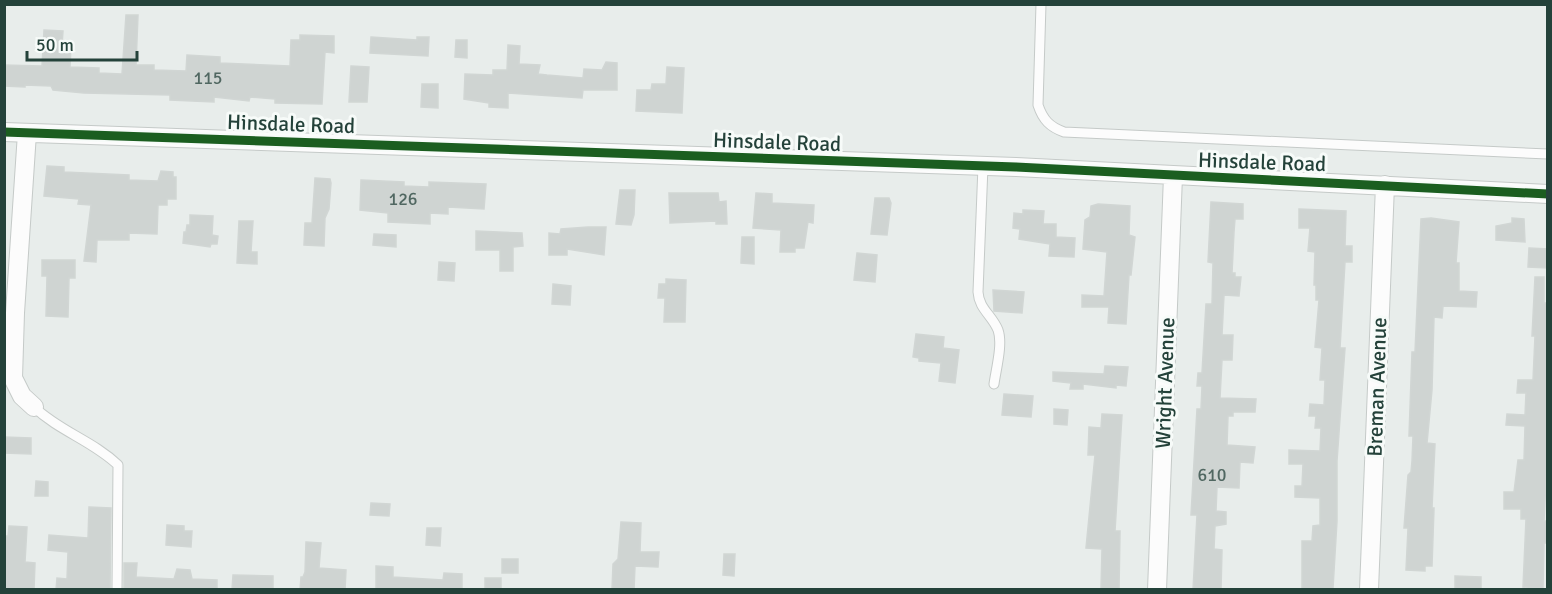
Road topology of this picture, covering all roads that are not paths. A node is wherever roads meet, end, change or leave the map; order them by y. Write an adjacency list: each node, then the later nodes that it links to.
1 (1041, 4): 4 (lane)
2 (4, 132): 3 (street, Hinsdale Road)
3 (27, 133): 5 (street, Hinsdale Road); 10 (street)
4 (1548, 154)
5 (983, 166): 6 (street, Hinsdale Road); 9 (lane)
6 (1173, 176): 7 (street, Hinsdale Road); 12 (street, Wright Avenue)
7 (1386, 185): 8 (street, Hinsdale Road); 13 (street, Breman Avenue)
8 (1548, 194)
9 (994, 384)
10 (34, 407): 11 (lane)
11 (117, 590)
12 (1157, 590)
13 (1369, 590)

